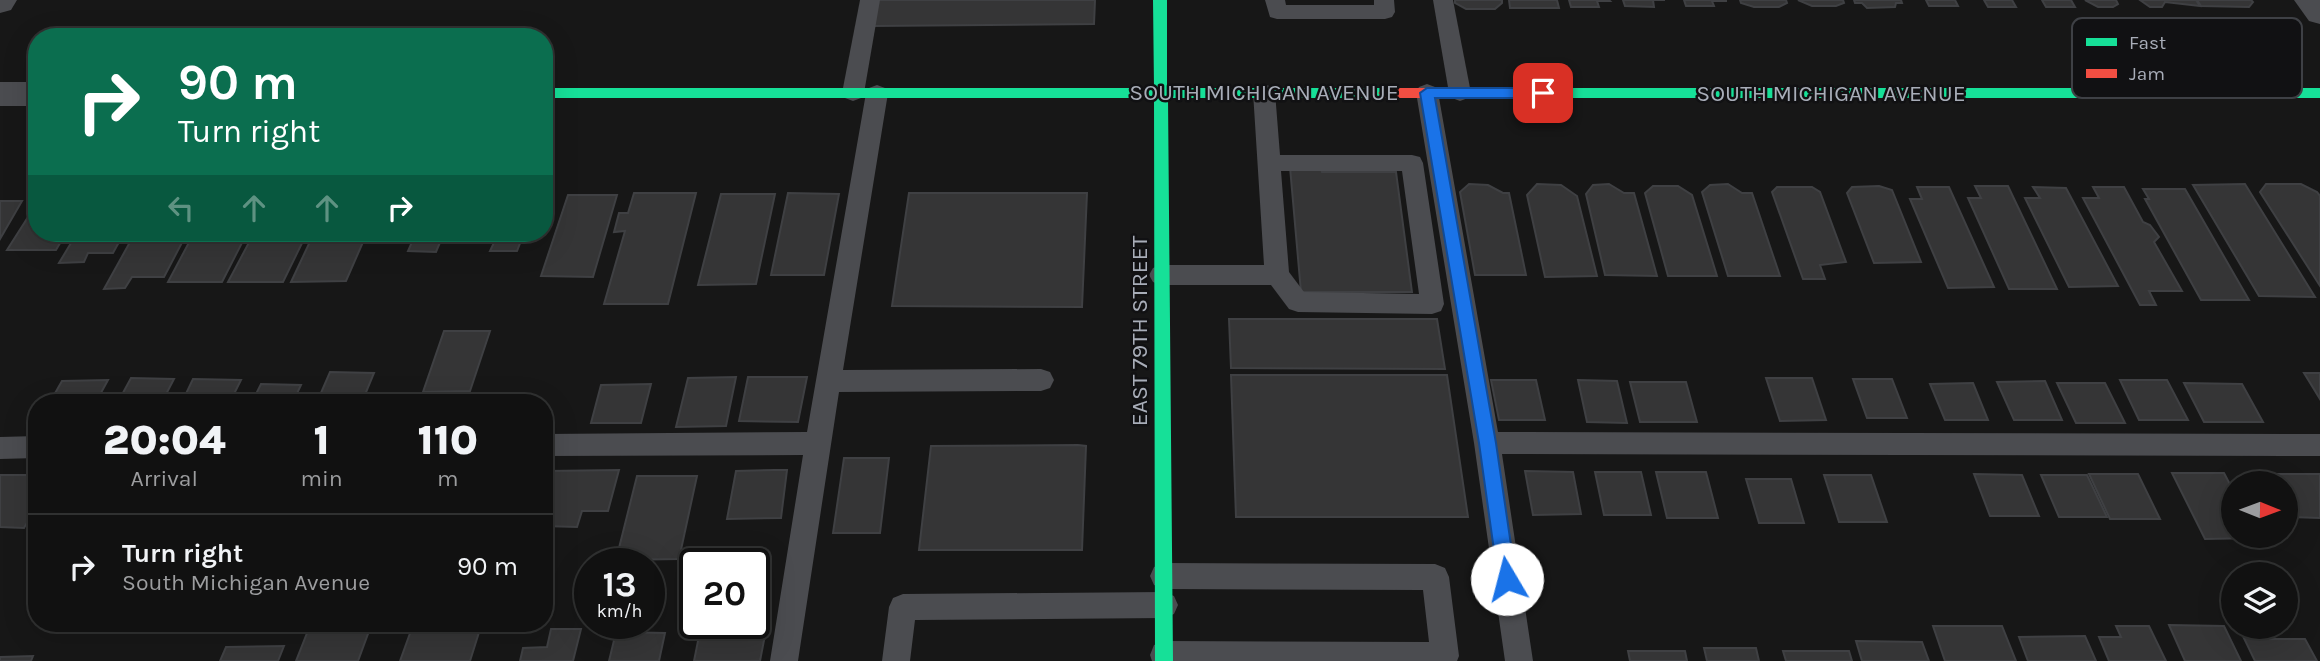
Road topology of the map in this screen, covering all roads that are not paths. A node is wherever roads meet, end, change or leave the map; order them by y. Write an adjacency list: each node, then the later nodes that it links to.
1 (870, 0): 11 (lane)
2 (1160, 0): 8 (street, EAST 79TH STREET)
3 (1275, 0): 4 (lane)
4 (1384, 0)
5 (1443, 0): 13 (lane)
6 (2310, 0): 7 (street)
7 (2320, 13)
8 (1160, 92): 9 (street, SOUTH MICHIGAN AVENUE); 11 (street, SOUTH MICHIGAN AVENUE); 22 (street, EAST 79TH STREET)
9 (1264, 92): 12 (street, SOUTH MICHIGAN AVENUE); 19 (lane)
10 (553, 93): 11 (street, SOUTH MICHIGAN AVENUE)
11 (865, 93): 27 (lane)
12 (1427, 93): 13 (street, SOUTH MICHIGAN AVENUE); 21 (lane)
13 (1460, 93): 14 (street, SOUTH MICHIGAN AVENUE)
14 (2072, 93)
15 (2302, 93): 16 (street, SOUTH MICHIGAN AVENUE)
16 (2320, 93)
17 (0, 94): 18 (street)
18 (28, 94)
19 (1268, 163): 20 (lane); 23 (lane)
20 (1412, 163): 21 (lane); 24 (lane)
21 (1439, 163): 25 (lane)
22 (1161, 275): 23 (lane); 34 (street, EAST 79TH STREET)
23 (1277, 275): 24 (lane)
24 (1432, 304): 25 (lane)
25 (1463, 304): 29 (lane)
26 (1041, 380): 27 (lane)
27 (829, 381): 28 (lane)
28 (818, 443): 30 (lane); 37 (lane)
29 (1487, 443): 31 (lane); 39 (lane)
30 (553, 444)
31 (2320, 445)
32 (28, 447): 33 (lane)
33 (0, 448)
34 (1164, 576): 35 (street, EAST 79TH STREET); 36 (lane)
35 (1164, 605): 36 (street, EAST 79TH STREET); 38 (lane)
36 (1164, 658)
37 (784, 661)
38 (897, 661)
39 (1519, 661)

